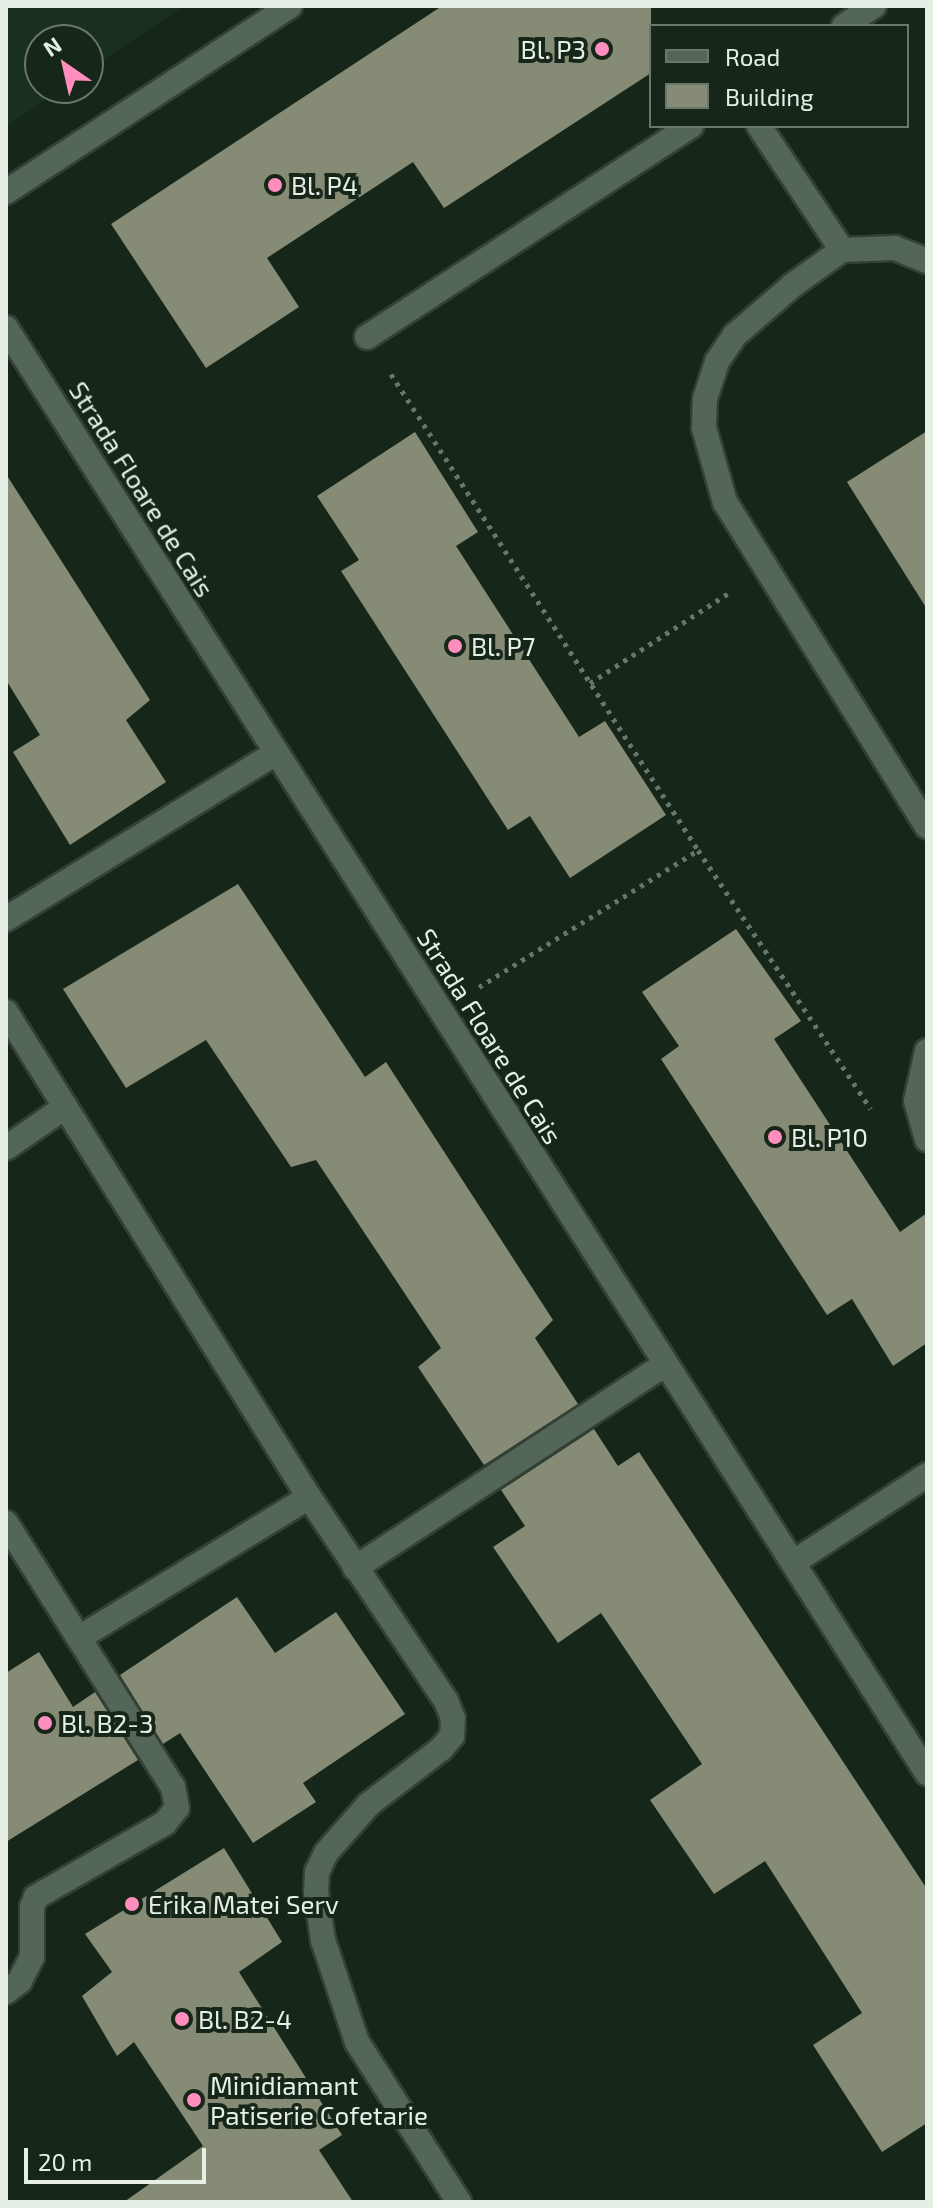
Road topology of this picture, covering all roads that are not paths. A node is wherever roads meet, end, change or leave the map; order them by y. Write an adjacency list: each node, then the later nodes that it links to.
1 (290, 6): 6 (street)
2 (874, 6): 3 (street)
3 (847, 24)
4 (688, 128): 10 (street)
5 (760, 128): 7 (street)
6 (6, 192)
7 (842, 250): 8 (street); 12 (street)
8 (927, 261)
9 (6, 328): 11 (street, Strada Floare de Cais)
10 (367, 337)
11 (276, 753): 13 (street); 19 (street, Strada Floare de Cais)
12 (927, 826)
13 (6, 919)
14 (6, 1012): 16 (street)
15 (927, 1051): 17 (street)
16 (65, 1107): 18 (street); 21 (street)
17 (927, 1139)
18 (6, 1148)
19 (665, 1364): 23 (street, Strada Floare de Cais); 24 (street)
20 (927, 1475): 23 (street)
21 (309, 1497): 24 (street); 25 (street)
22 (6, 1523): 25 (street)
23 (794, 1562): 26 (street, Strada Floare de Cais)
24 (355, 1568): 28 (street)
25 (79, 1638): 27 (street)
26 (927, 1773)
27 (6, 1992)
28 (459, 2202)

